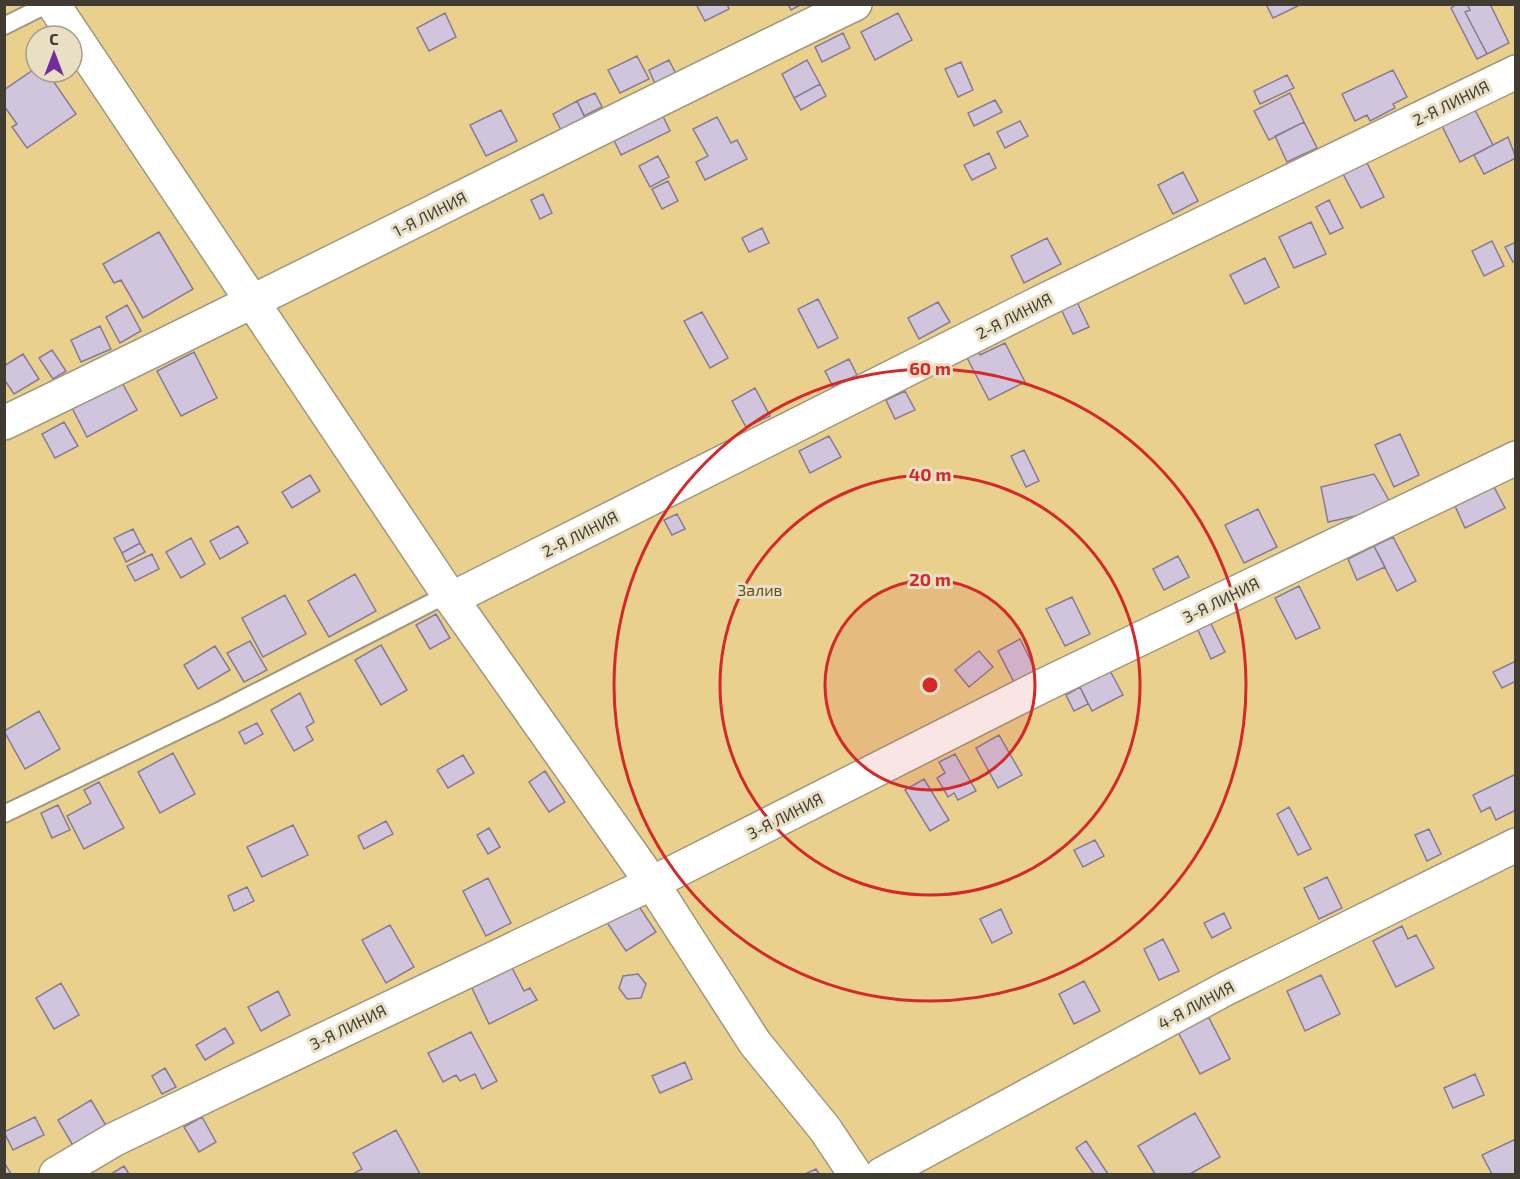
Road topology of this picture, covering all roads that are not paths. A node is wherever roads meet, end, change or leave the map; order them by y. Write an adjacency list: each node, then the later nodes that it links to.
1 (48, 4): 4 (lane)
2 (53, 4): 6 (street)
3 (855, 4): 6 (street, 1-Я ЛИНИЯ)
4 (4, 26)
5 (1515, 72): 9 (street, 2-Я ЛИНИЯ)
6 (252, 304): 7 (street, 1-Я ЛИНИЯ); 9 (street)
7 (4, 423)
8 (1515, 458): 12 (street, 3-Я ЛИНИЯ)
9 (450, 597): 10 (lane); 12 (street)
10 (4, 814)
11 (1515, 845): 15 (street, 4-Я ЛИНИЯ)
12 (652, 883): 13 (street, 3-Я ЛИНИЯ); 14 (street)
13 (56, 1174)
14 (855, 1174)
15 (882, 1174)

